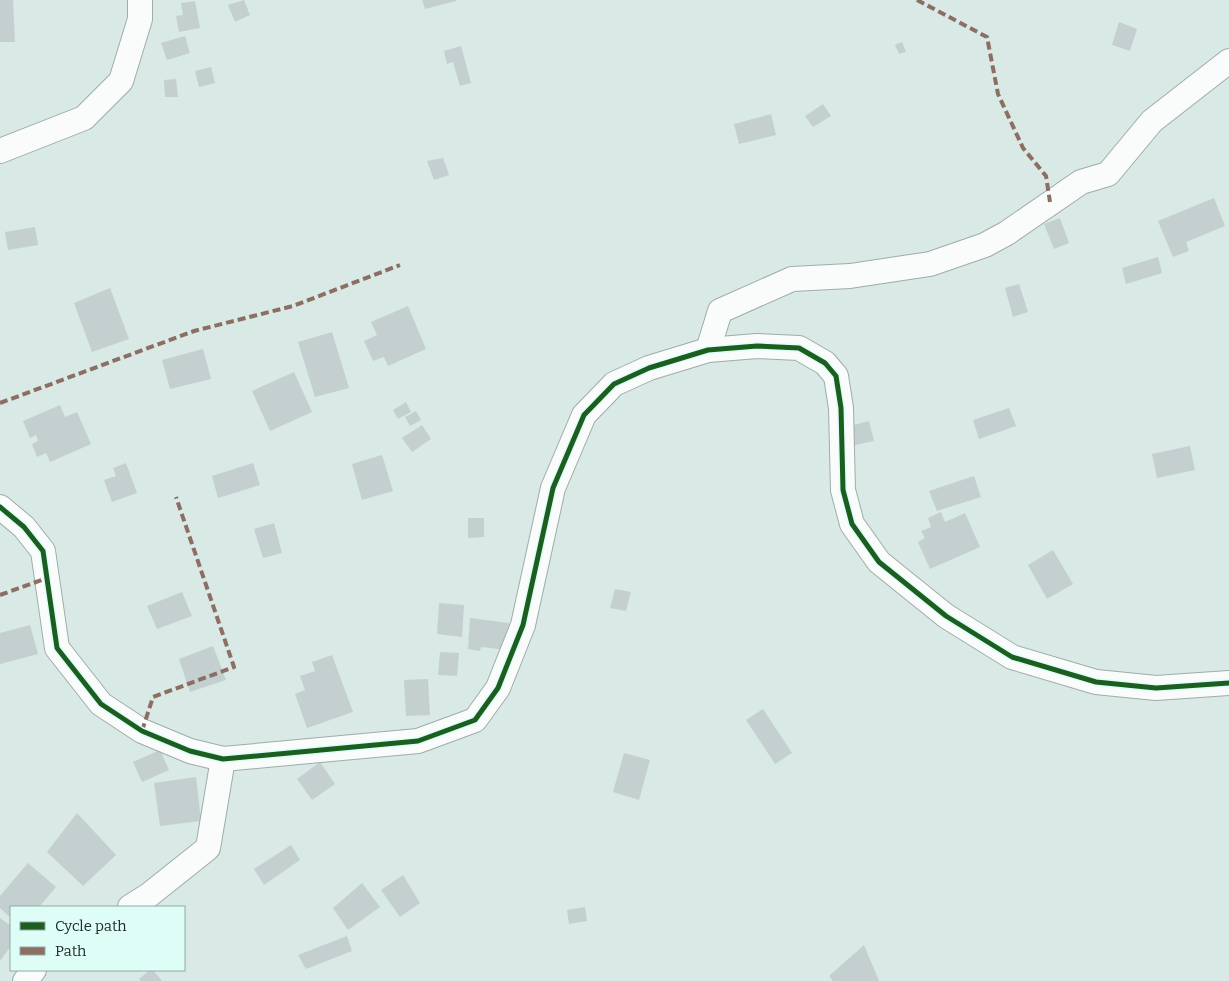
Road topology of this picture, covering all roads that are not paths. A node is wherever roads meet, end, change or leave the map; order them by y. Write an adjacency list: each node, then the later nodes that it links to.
1 (140, 0): 3 (street)
2 (1229, 61): 4 (street)
3 (0, 152)
4 (708, 350): 6 (street); 7 (street)
5 (0, 507): 7 (street)
6 (1229, 683)
7 (223, 759): 8 (street)
8 (132, 906)
9 (33, 971): 10 (street)
10 (25, 981)

